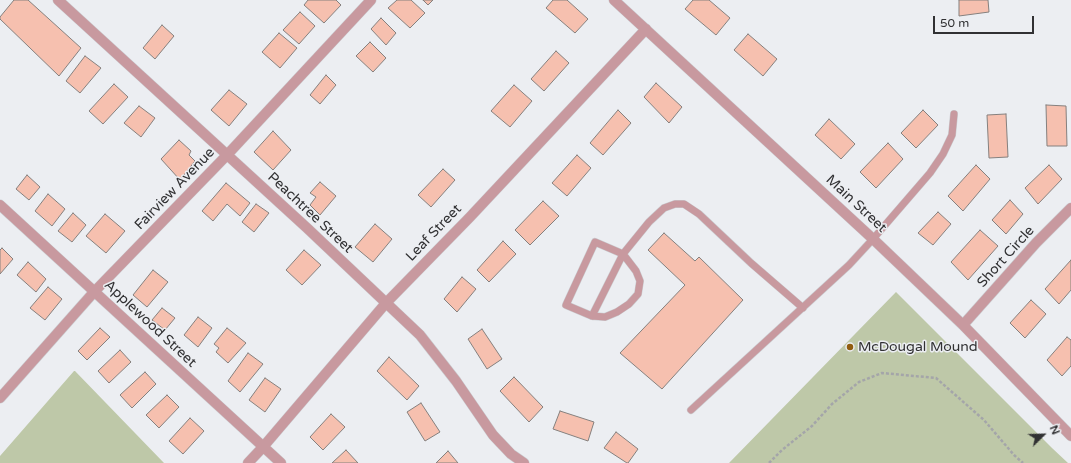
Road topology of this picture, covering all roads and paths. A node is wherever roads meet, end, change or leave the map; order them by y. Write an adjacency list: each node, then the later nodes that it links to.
1 (58, 0): 6 (street, Peachtree Street)
2 (371, 0): 6 (street, Fairview Avenue)
3 (614, 0): 4 (street, Main Street)
4 (646, 28): 9 (street, Main Street); 12 (street, Leaf Street)
5 (954, 114): 9 (lane)
6 (227, 155): 11 (street, Fairview Avenue); 12 (street, Peachtree Street)
7 (0, 206): 11 (street, Applewood Street)
8 (1071, 208): 15 (street, Short Circle)
9 (873, 239): 13 (lane); 15 (street, Main Street)
10 (623, 254): 13 (lane); 14 (lane); 14 (lane); 14 (lane)
11 (94, 292): 16 (street, Fairview Avenue); 19 (street, Applewood Street)
12 (386, 303): 19 (street, Leaf Street); 22 (street, Peachtree Street)
13 (803, 308): 17 (lane)
14 (592, 316)
15 (963, 325): 18 (street, Main Street)
16 (0, 398)
17 (691, 410)
18 (1071, 436)
19 (264, 447): 20 (street, Leaf Street); 21 (street, Applewood Street)
20 (248, 463)
21 (281, 463)
22 (524, 463)
23 (769, 463): 24 (path)
24 (1023, 463)

